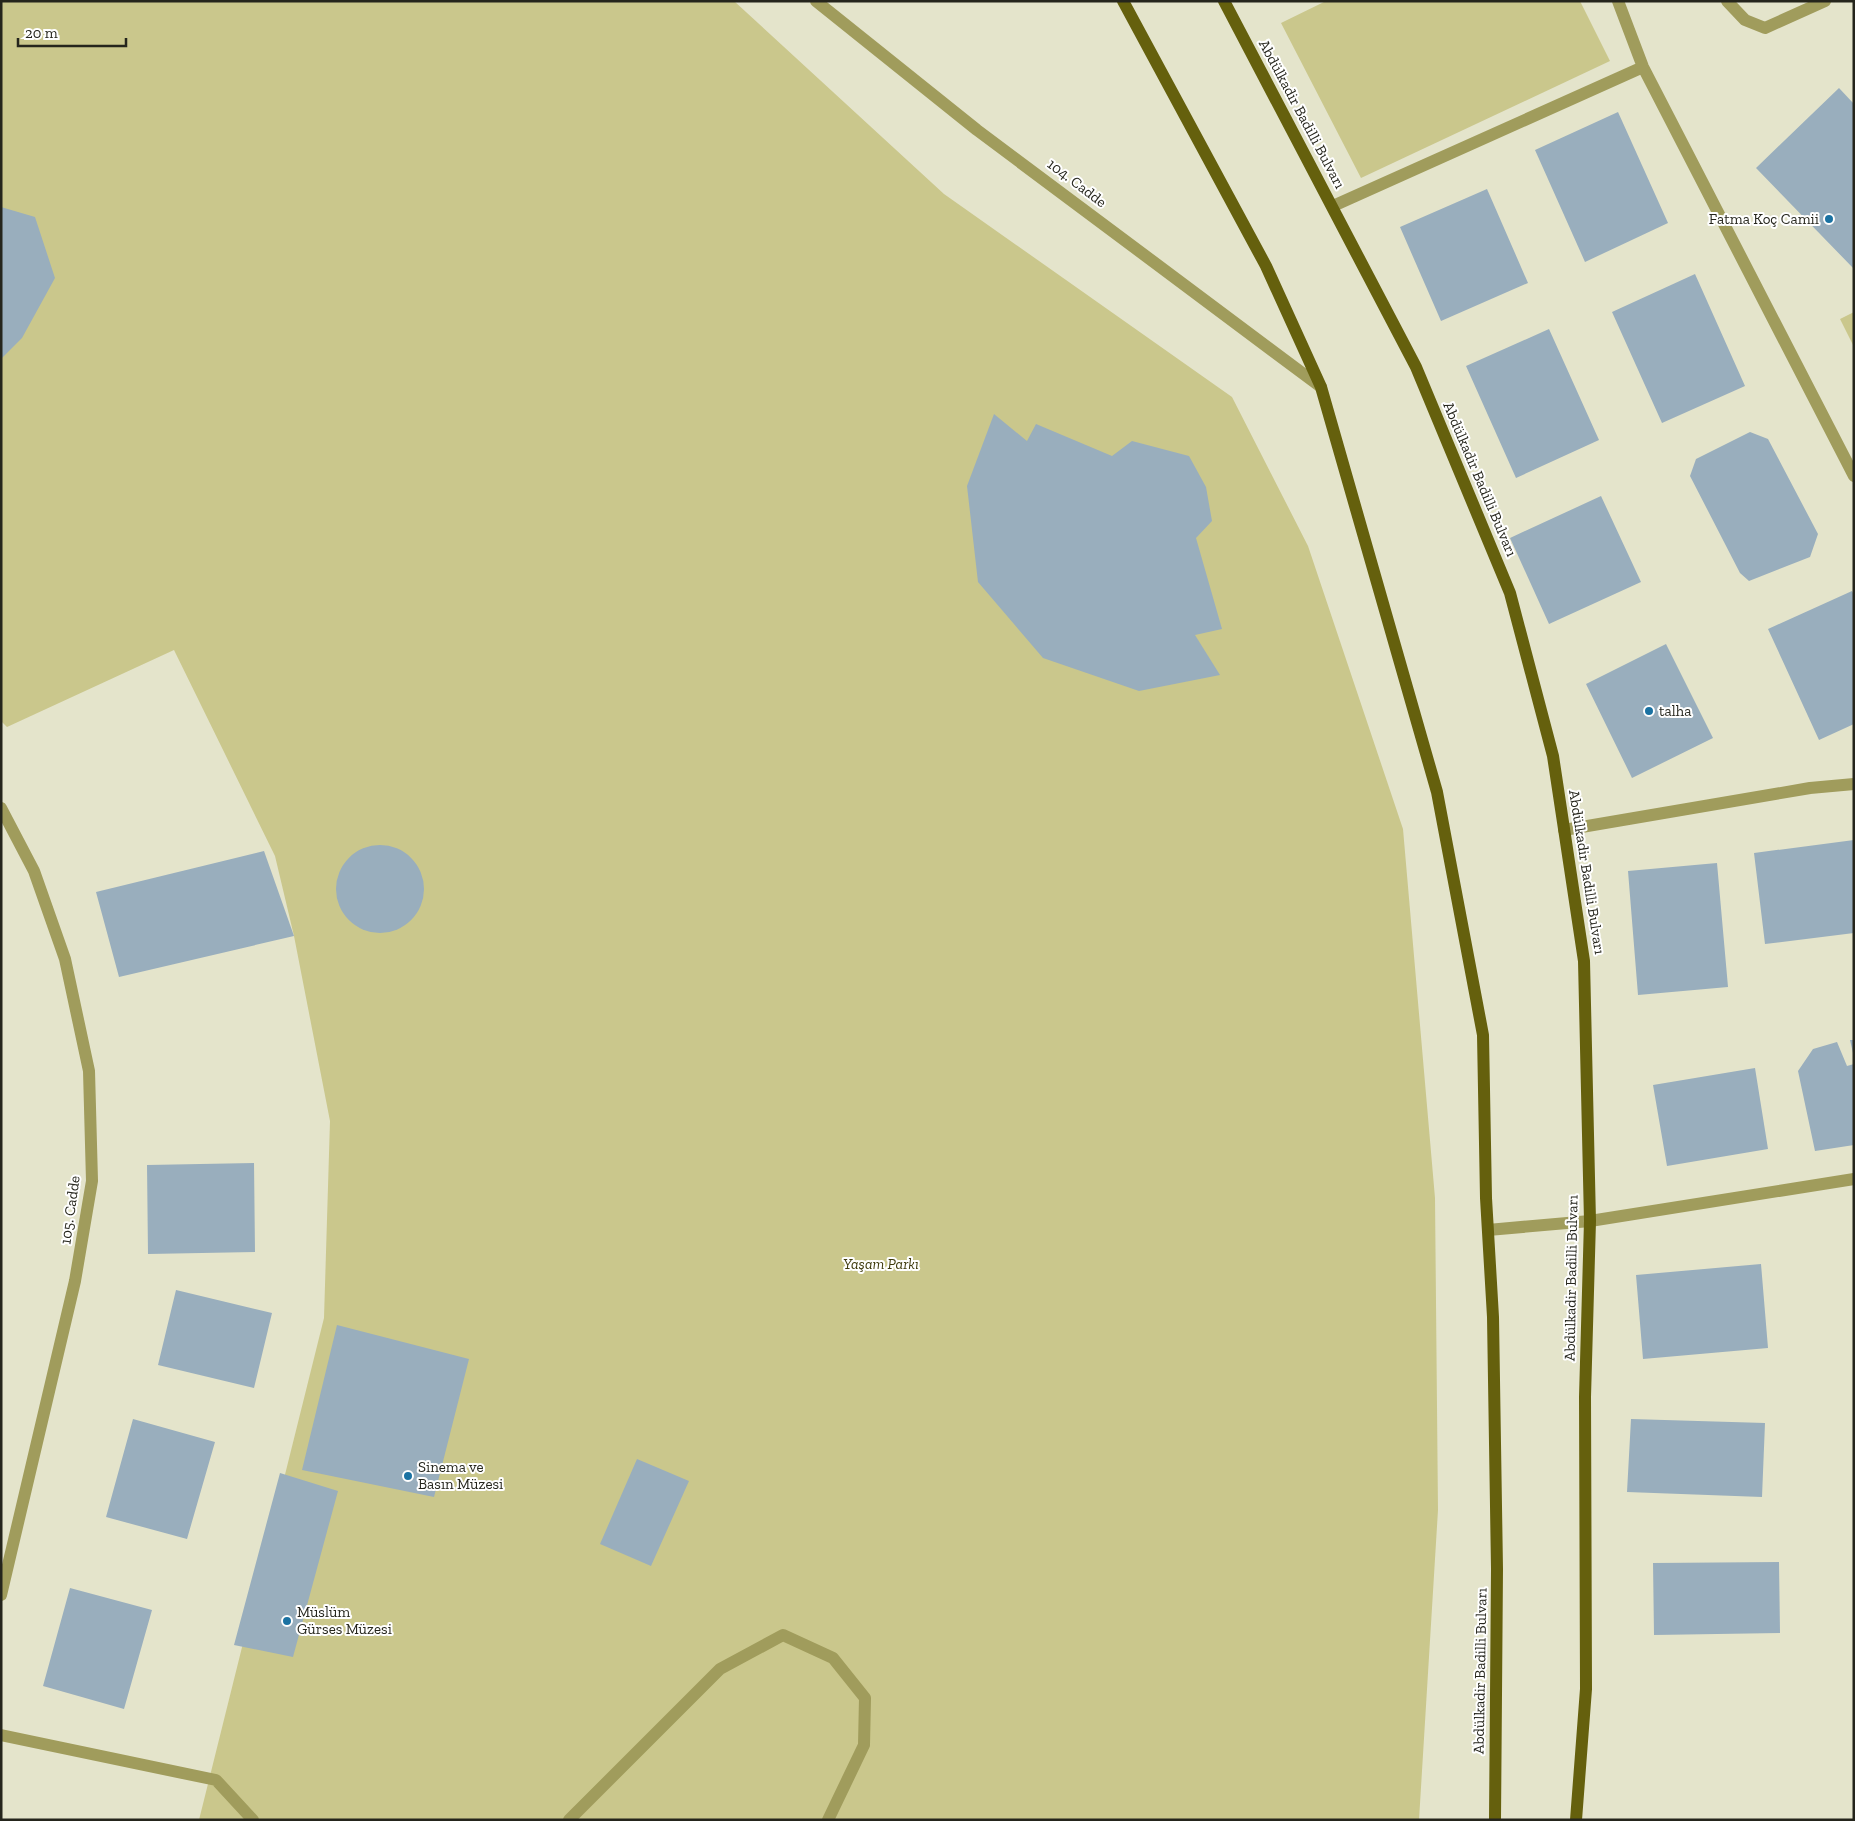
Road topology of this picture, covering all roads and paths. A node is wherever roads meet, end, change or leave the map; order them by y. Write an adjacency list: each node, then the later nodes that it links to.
1 (816, 1): 9 (street, 104. Cadde)
2 (1123, 1): 9 (main road, Abdülkadir Badilli Bulvarı)
3 (1224, 1): 8 (main road, Abdülkadir Badilli Bulvarı)
4 (1618, 1): 7 (street)
5 (1727, 1): 6 (street)
6 (1825, 1)
7 (1643, 67): 8 (street); 10 (street)
8 (1333, 206): 13 (main road, Abdülkadir Badilli Bulvarı)
9 (1321, 387): 16 (main road, Abdülkadir Badilli Bulvarı)
10 (1854, 476)
11 (1854, 784): 13 (street)
12 (1, 808): 17 (street, 105. Cadde)
13 (1564, 830): 15 (main road, Abdülkadir Badilli Bulvarı)
14 (1854, 1179): 15 (street)
15 (1590, 1221): 16 (street); 23 (main road, Abdülkadir Badilli Bulvarı)
16 (1488, 1230): 22 (main road, Abdülkadir Badilli Bulvarı)
17 (1, 1595)
18 (1, 1735): 19 (street)
19 (253, 1820)
20 (569, 1820): 21 (street)
21 (828, 1820)
22 (1495, 1820)
23 (1576, 1820)

